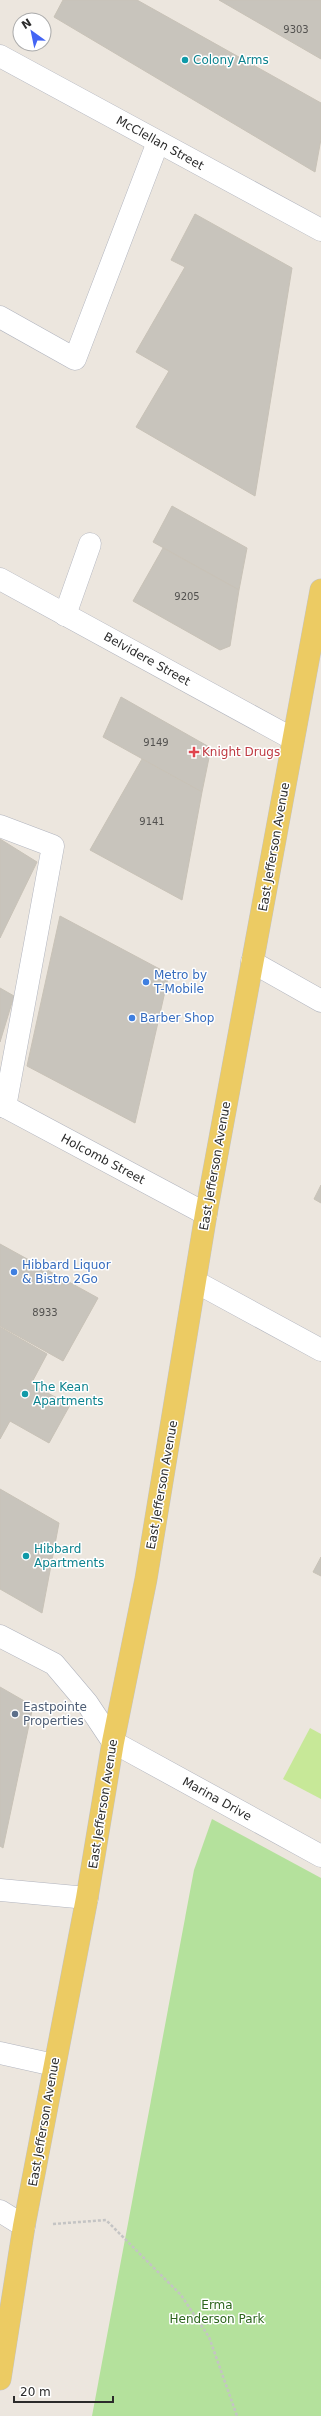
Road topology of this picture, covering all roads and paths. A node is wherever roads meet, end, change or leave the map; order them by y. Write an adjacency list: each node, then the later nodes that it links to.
1 (0, 56): 2 (street, McClellan Street)
2 (158, 142): 3 (street, McClellan Street); 4 (street)
3 (321, 230)
4 (0, 317)
5 (90, 544): 8 (street)
6 (0, 579): 8 (street, Belvidere Street)
7 (321, 590): 9 (main road, East Jefferson Avenue)
8 (65, 615): 9 (street, Belvidere Street)
9 (294, 739): 11 (main road, East Jefferson Avenue)
10 (0, 826): 13 (street)
11 (252, 962): 12 (street); 14 (main road, East Jefferson Avenue)
12 (321, 1001)
13 (2, 1105): 14 (street, Holcomb Street)
14 (206, 1214): 15 (main road, East Jefferson Avenue)
15 (196, 1282): 16 (street); 18 (main road, East Jefferson Avenue)
16 (321, 1350)
17 (0, 1636): 18 (street)
18 (113, 1742): 19 (street, Marina Drive); 21 (main road, East Jefferson Avenue)
19 (321, 1856)
20 (0, 1890): 21 (street)
21 (87, 1898): 23 (main road, East Jefferson Avenue)
22 (0, 2053): 23 (street)
23 (54, 2065): 25 (main road, East Jefferson Avenue)
24 (0, 2211): 25 (street)
25 (24, 2226): 26 (main road, East Jefferson Avenue); 27 (path)
26 (0, 2379)
27 (237, 2416)

